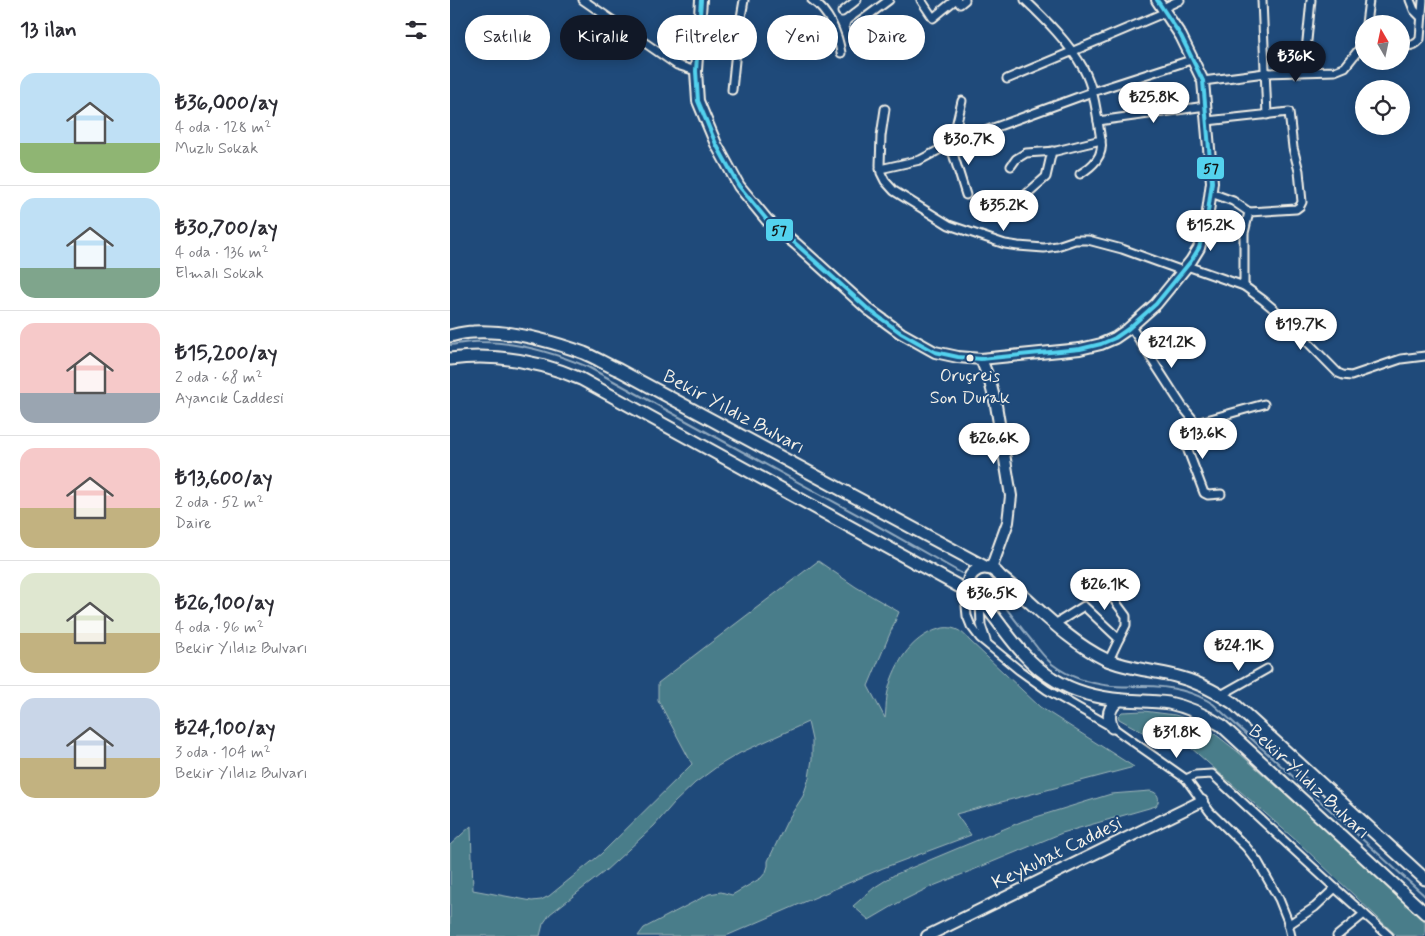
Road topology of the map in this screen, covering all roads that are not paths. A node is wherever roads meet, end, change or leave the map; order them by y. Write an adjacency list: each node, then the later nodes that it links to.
1 (583, 0): 27 (street)
2 (701, 0): 27 (street)
3 (744, 0): 32 (street)
4 (812, 0): 24 (street)
5 (857, 0): 18 (street)
6 (889, 0): 19 (street)
7 (921, 0): 8 (street)
8 (956, 0): 9 (street)
9 (965, 0)
10 (1025, 0): 23 (street)
11 (1180, 0): 17 (street)
12 (1262, 0): 29 (street)
13 (1311, 0): 28 (street)
14 (1368, 0): 20 (street)
15 (1410, 0): 21 (street)
16 (1423, 0): 21 (street)
17 (1162, 7): 23 (street); 26 (street)
18 (842, 12)
19 (869, 15)
20 (1367, 15)
21 (1422, 21): 22 (street)
22 (1410, 45)
23 (1071, 51): 30 (street); 33 (street)
24 (841, 53)
25 (1355, 55): 28 (street)
26 (1194, 59): 31 (street); 33 (street)
27 (696, 71): 55 (street)
28 (1304, 71): 29 (street)
29 (1265, 73): 31 (street); 37 (street)
30 (1007, 79)
31 (1203, 81): 35 (street)
32 (732, 90)
33 (1092, 92): 38 (street); 41 (street)
34 (962, 101): 41 (street)
35 (1206, 106): 38 (street); 39 (street)
36 (885, 109): 44 (street)
37 (1267, 115): 39 (street); 49 (street)
38 (1098, 121): 40 (street)
39 (1207, 121): 46 (street)
40 (1101, 140): 42 (street); 45 (street)
41 (951, 144): 44 (street); 47 (street)
42 (1052, 151): 43 (street); 48 (street)
43 (1012, 166)
44 (880, 169): 50 (street)
45 (1080, 174)
46 (1211, 193): 49 (street); 50 (street)
47 (966, 195)
48 (1022, 198)
49 (1250, 212): 51 (street)
50 (1185, 269): 51 (street); 52 (street)
51 (1244, 286): 54 (street)
52 (1131, 327): 55 (street); 58 (street)
53 (450, 336): 60 (main road, Bekir Yıldız Bulvarı)
54 (1425, 356)
55 (981, 359): 60 (street)
56 (450, 360): 61 (main road)
57 (1264, 404): 58 (street)
58 (1196, 423): 59 (street)
59 (1221, 494)
60 (992, 570): 61 (main road); 63 (main road); 64 (main road, Bekir Yıldız Bulvarı)
61 (969, 593): 63 (main road); 66 (street)
62 (1109, 593): 65 (street)
63 (982, 602): 66 (street); 70 (main road, Bekir Yıldız Bulvarı)
64 (1056, 624): 65 (street); 67 (main road, Bekir Yıldız Bulvarı)
65 (1119, 639): 67 (street)
66 (989, 644): 71 (street)
67 (1109, 660): 69 (main road, Bekir Yıldız Bulvarı)
68 (1268, 669): 69 (street)
69 (1221, 695): 74 (main road, Bekir Yıldız Bulvarı)
70 (1119, 700): 71 (main road); 76 (main road, Bekir Yıldız Bulvarı)
71 (1112, 727): 72 (street)
72 (1186, 779): 73 (street); 75 (street)
73 (1202, 801): 78 (street); 79 (street, Keykubat Caddesi)
74 (1425, 879)
75 (1335, 888): 77 (street); 78 (street)
76 (1425, 913)
77 (1364, 914): 81 (street); 82 (street)
78 (1288, 924): 80 (street)
79 (927, 936)
80 (1291, 936)
81 (1337, 936)
82 (1389, 936)

